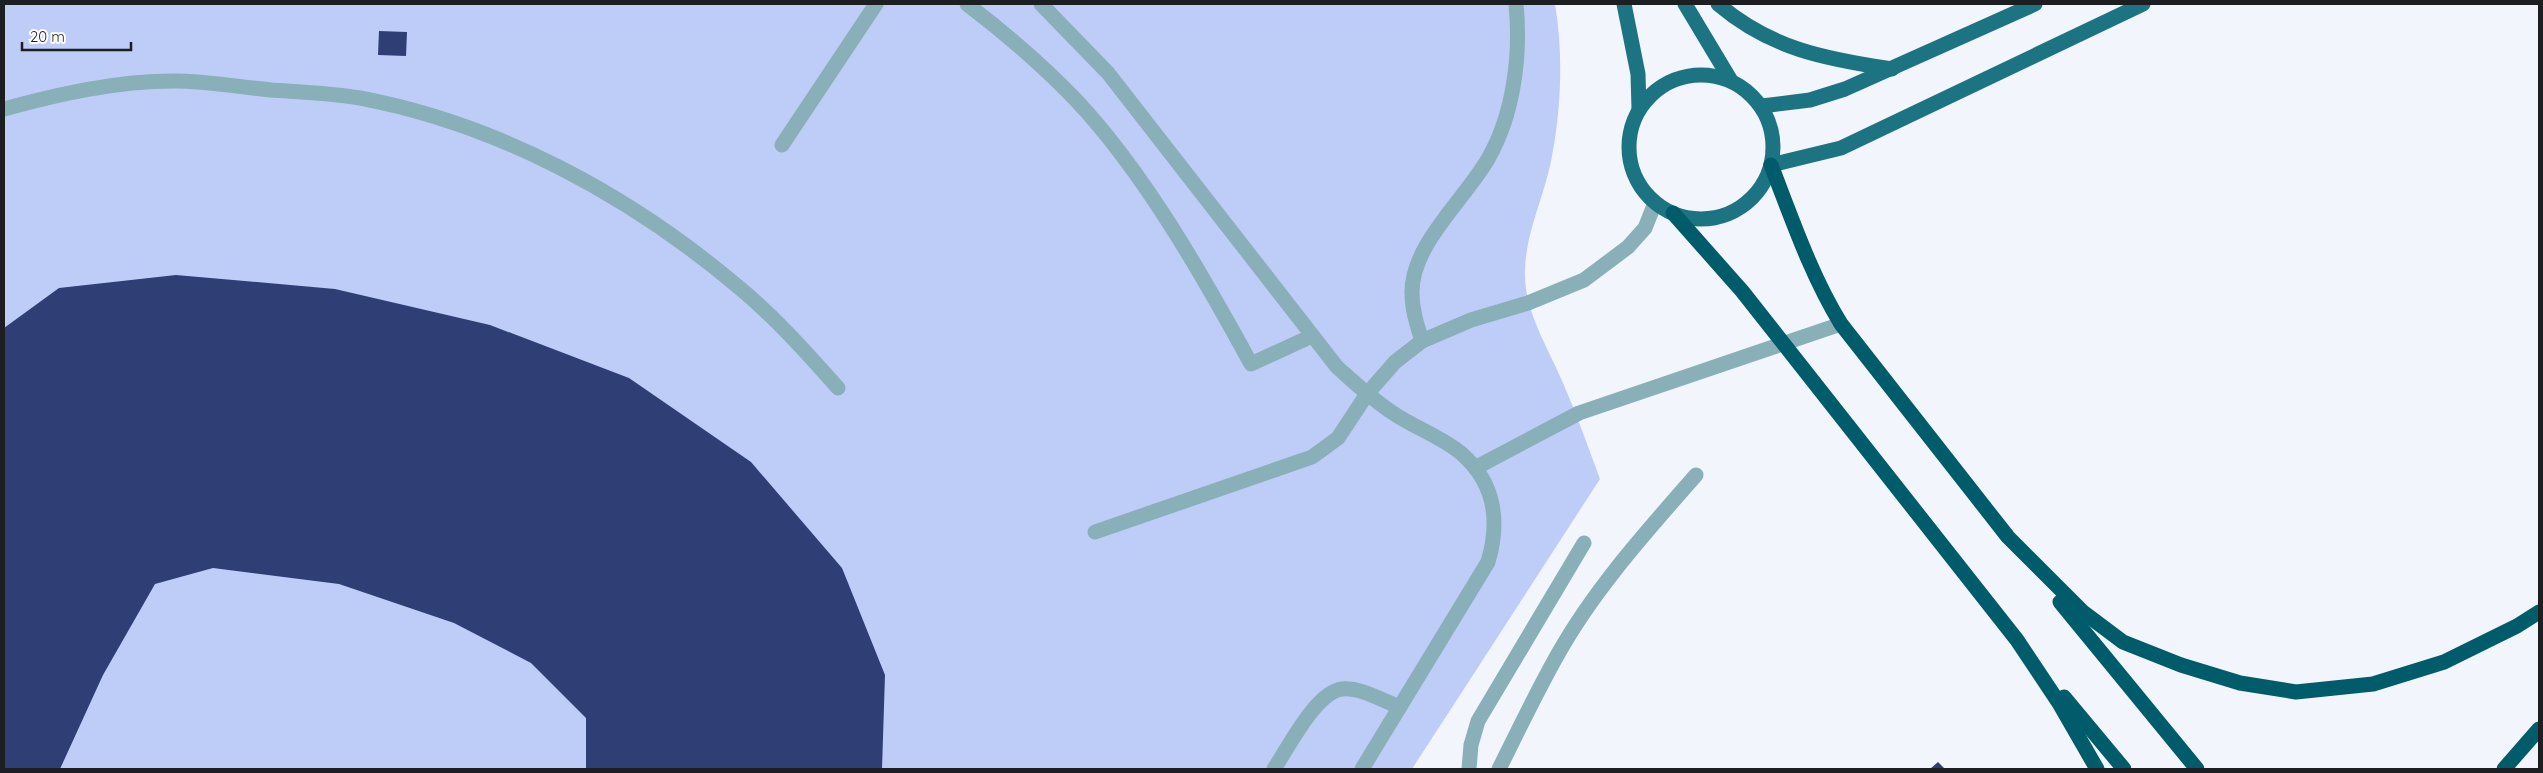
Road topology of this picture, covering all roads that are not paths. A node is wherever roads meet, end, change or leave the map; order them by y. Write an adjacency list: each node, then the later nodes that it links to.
1 (876, 4): 15 (street)
2 (967, 4): 20 (street)
3 (1041, 4): 20 (street)
4 (1516, 4): 21 (street)
5 (1624, 4): 14 (main road)
6 (1685, 4): 11 (main road)
7 (1718, 4): 10 (main road)
8 (2035, 4): 10 (main road)
9 (2143, 4): 16 (main road)
10 (1893, 69): 12 (main road)
11 (1730, 80): 12 (main road); 14 (main road)
12 (1762, 106): 16 (main road)
13 (4, 109): 23 (street)
14 (1639, 109): 17 (main road)
15 (782, 145)
16 (1771, 165): 18 (main road); 19 (highway)
17 (1655, 203): 18 (main road); 21 (street)
18 (1673, 213): 22 (highway)
19 (1841, 324): 22 (street); 28 (highway)
20 (1312, 336): 24 (street)
21 (1422, 341): 24 (street)
22 (1784, 344): 25 (street); 31 (highway)
23 (838, 388)
24 (1367, 394): 25 (street); 27 (street)
25 (1475, 468): 32 (street)
26 (1696, 475): 37 (street)
27 (1095, 532)
28 (2008, 538): 30 (highway); 40 (highway)
29 (1584, 543): 36 (street)
30 (2539, 612)
31 (2017, 640): 38 (highway); 39 (highway)
32 (1400, 707): 34 (street); 35 (street)
33 (2539, 729): 41 (highway)
34 (1274, 769)
35 (1362, 769)
36 (1468, 769)
37 (1499, 769)
38 (2097, 769)
39 (2124, 769)
40 (2197, 769)
41 (2504, 769)

